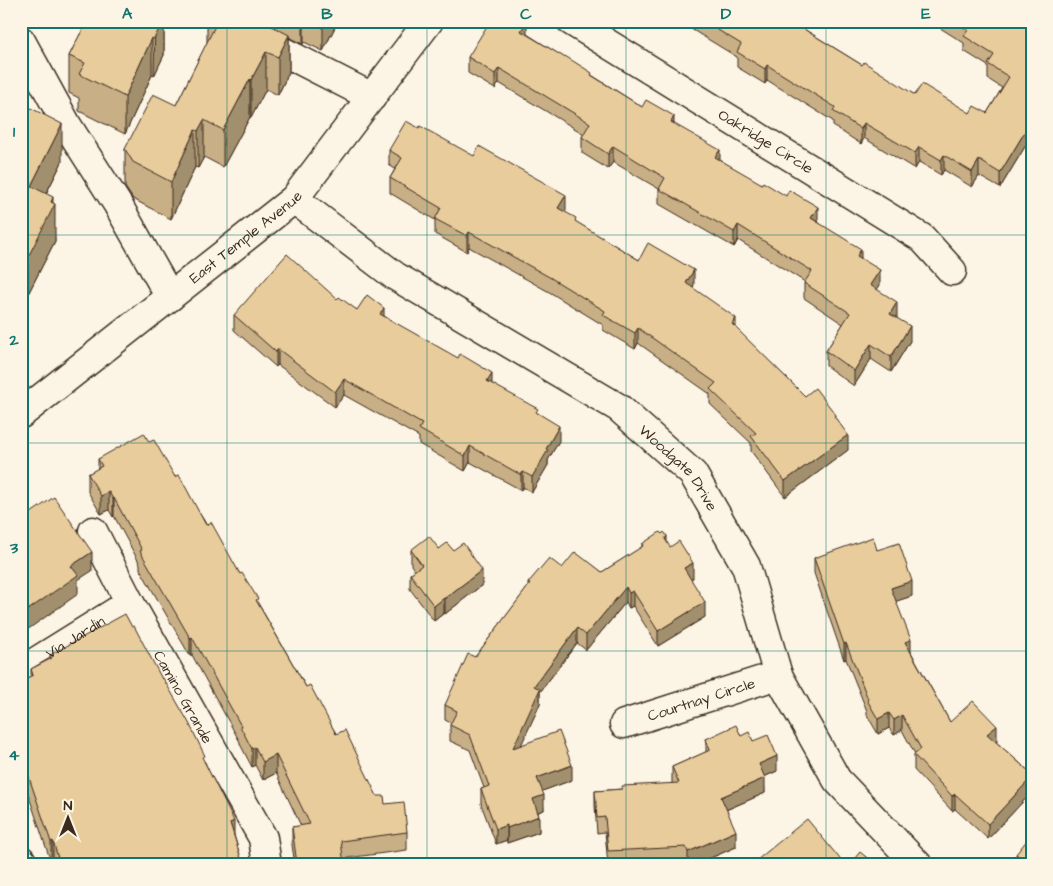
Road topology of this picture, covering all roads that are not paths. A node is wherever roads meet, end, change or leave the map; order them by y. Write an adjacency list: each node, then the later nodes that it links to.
1 (223, 21): 5 (street)
2 (571, 21): 7 (street, Oakridge Circle)
3 (428, 22): 5 (street, East Temple Avenue)
4 (21, 41): 8 (street)
5 (372, 97): 6 (street, East Temple Avenue)
6 (294, 199): 8 (street, East Temple Avenue); 13 (street, Woodgate Drive)
7 (952, 271)
8 (170, 297): 9 (street, East Temple Avenue)
9 (21, 414)
10 (93, 531): 11 (street, Camino Grande)
11 (130, 603): 12 (street, Via Jardin); 17 (street, Camino Grande)
12 (21, 671)
13 (778, 675): 14 (street, Courtnay Circle); 18 (street, Woodgate Drive)
14 (624, 724)
15 (21, 860): 16 (street)
16 (24, 865)
17 (266, 865)
18 (918, 865)

